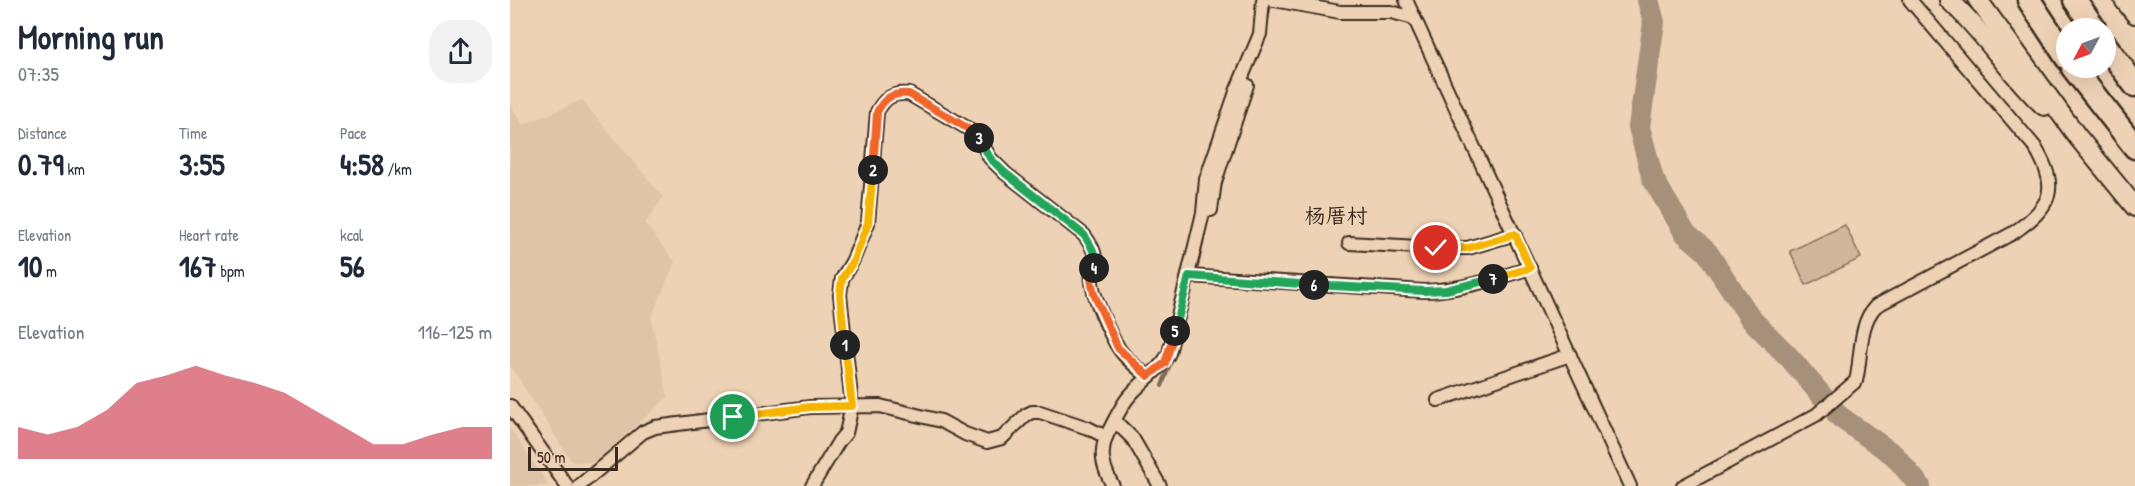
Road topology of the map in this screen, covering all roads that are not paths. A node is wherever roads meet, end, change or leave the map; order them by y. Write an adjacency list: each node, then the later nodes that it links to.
1 (1263, 0): 23 (street)
2 (1274, 0): 11 (street)
3 (1406, 0): 11 (street)
4 (1910, 0): 37 (street)
5 (1949, 0): 17 (street)
6 (1978, 0): 17 (street)
7 (2029, 0): 13 (highway)
8 (2075, 0): 12 (highway)
9 (2124, 0): 10 (street)
10 (2135, 14)
11 (1414, 18): 20 (street)
12 (2087, 18)
13 (2056, 41)
14 (2116, 59): 16 (highway)
15 (2081, 78): 18 (highway)
16 (2135, 85)
17 (2077, 136): 19 (street)
18 (2135, 147)
19 (2135, 207)
20 (1515, 234): 21 (street); 22 (street)
21 (1349, 243)
22 (1530, 268): 23 (street); 24 (street)
23 (1189, 276): 25 (street)
24 (1570, 355): 26 (street); 36 (street)
25 (1148, 376): 28 (street); 29 (street)
26 (1438, 400)
27 (510, 406): 31 (street)
28 (852, 406): 30 (street); 32 (street); 33 (street)
29 (1115, 421): 30 (street); 35 (street)
30 (1106, 437): 34 (street)
31 (567, 486)
32 (579, 486)
33 (812, 486)
34 (1113, 486)
35 (1160, 486)
36 (1630, 486)
37 (1683, 486)

